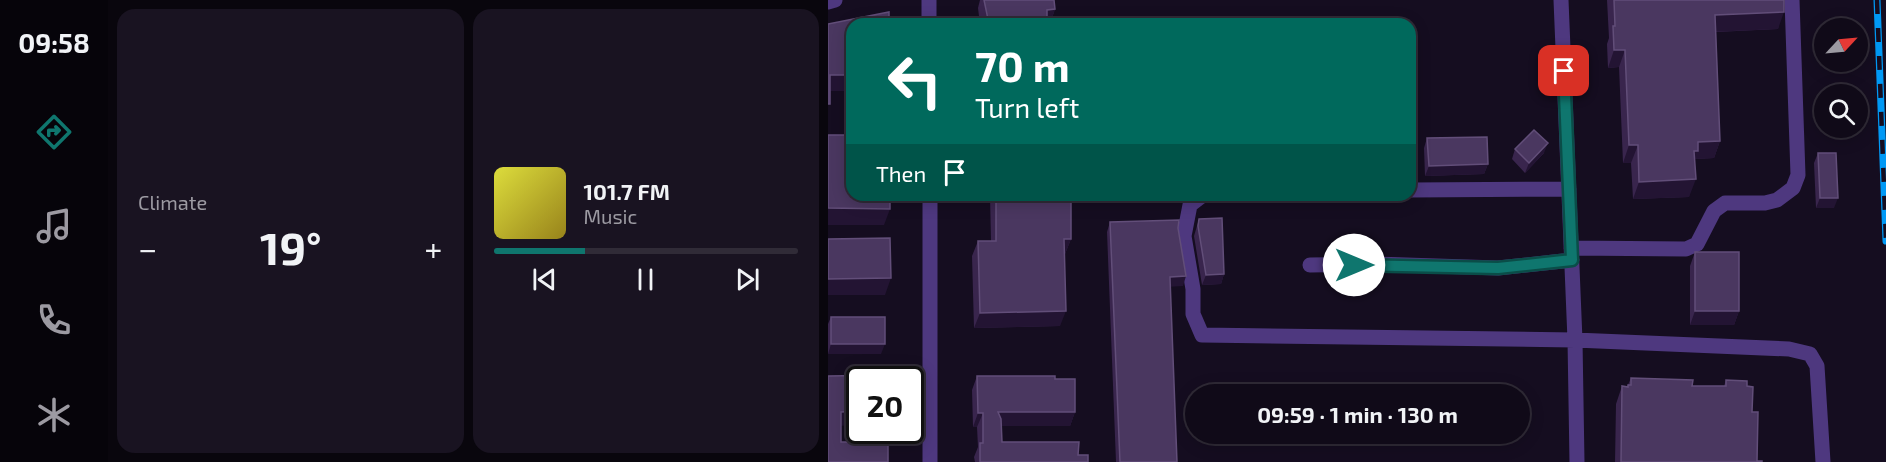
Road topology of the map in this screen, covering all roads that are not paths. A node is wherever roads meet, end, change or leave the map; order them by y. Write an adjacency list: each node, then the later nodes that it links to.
1 (835, 0): 5 (street)
2 (929, 0): 6 (street)
3 (1561, 0): 7 (street)
4 (1792, 0): 11 (street)
5 (828, 2)
6 (930, 18)
7 (1569, 189): 8 (street); 11 (street)
8 (1416, 190)
9 (930, 201): 14 (street)
10 (1195, 201): 13 (street)
11 (1572, 254): 12 (street); 13 (street)
12 (1310, 265)
13 (1575, 340): 15 (street); 16 (street)
14 (930, 462)
15 (1577, 462)
16 (1823, 462)

